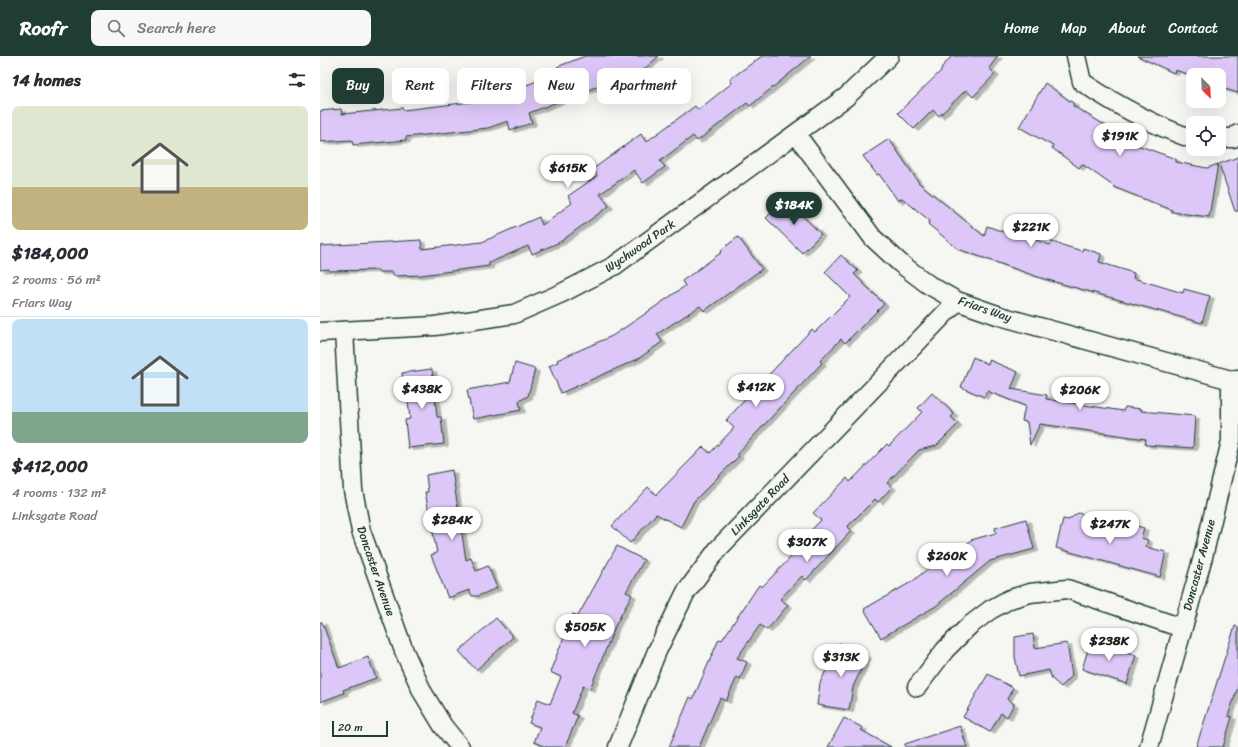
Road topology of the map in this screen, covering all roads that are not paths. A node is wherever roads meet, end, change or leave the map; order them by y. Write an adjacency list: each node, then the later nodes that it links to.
1 (890, 56): 3 (street, Wychwood Park)
2 (1076, 56): 5 (street)
3 (796, 134): 7 (street, Friars Way); 8 (street, Wychwood Park)
4 (1238, 134): 6 (street)
5 (1186, 136)
6 (1226, 138)
7 (957, 301): 10 (street, Friars Way); 14 (street, Linksgate Road)
8 (344, 331): 9 (street, Wychwood Park); 13 (street, Doncaster Avenue)
9 (320, 332)
10 (1235, 380): 11 (street, Doncaster Avenue)
11 (1182, 628): 12 (street); 15 (street, Doncaster Avenue)
12 (917, 686)
13 (460, 747)
14 (618, 747)
15 (1149, 747)

